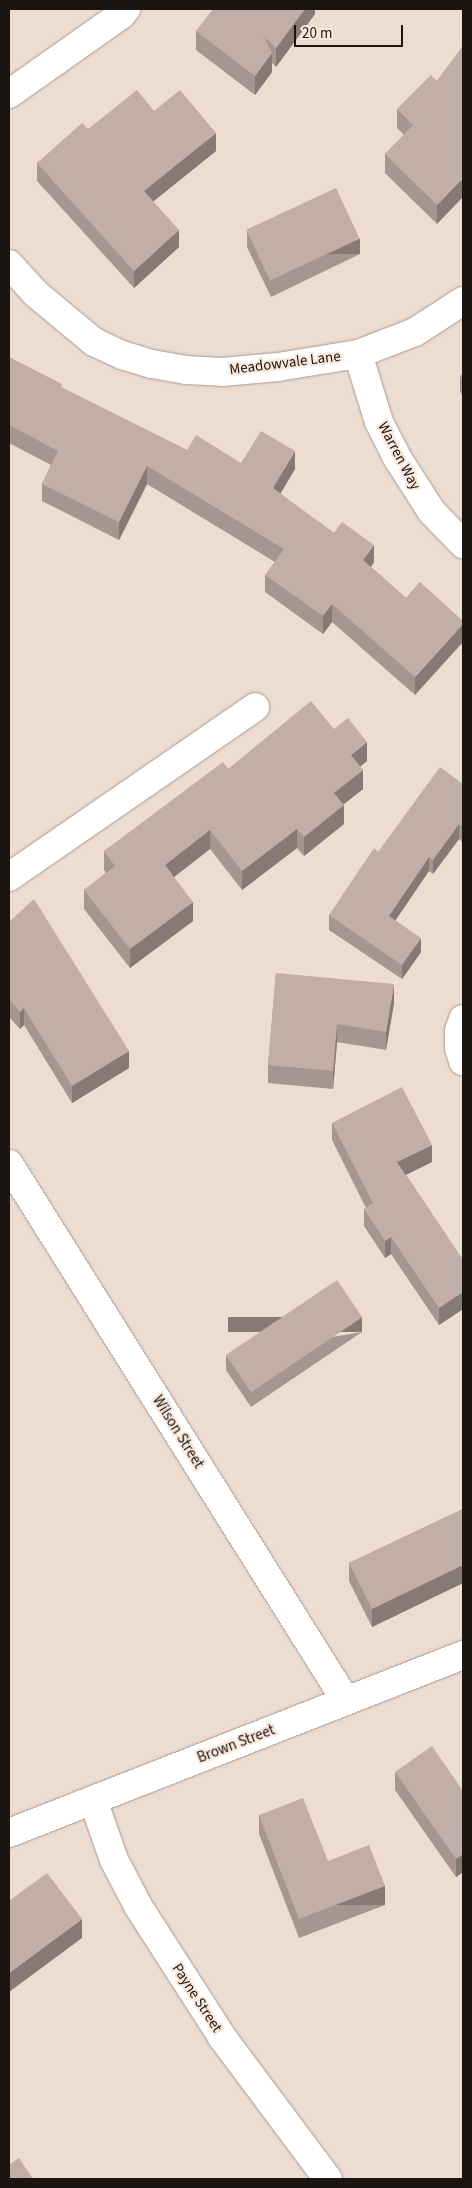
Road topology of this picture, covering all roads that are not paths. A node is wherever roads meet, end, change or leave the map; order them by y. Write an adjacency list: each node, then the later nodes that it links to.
1 (126, 9): 2 (street)
2 (9, 94)
3 (9, 264): 5 (street, Meadowvale Lane)
4 (463, 301): 5 (street, Meadowvale Lane)
5 (358, 354): 6 (street, Warren Way)
6 (463, 544)
7 (255, 707): 8 (street)
8 (9, 877)
9 (463, 1019): 10 (street)
10 (463, 1061)
11 (9, 1164): 13 (street, Wilson Street)
12 (463, 1655): 13 (street, Brown Street)
13 (346, 1701): 14 (street, Brown Street)
14 (93, 1800): 15 (street, Brown Street); 16 (street, Payne Street)
15 (9, 1833)
16 (328, 2179)

